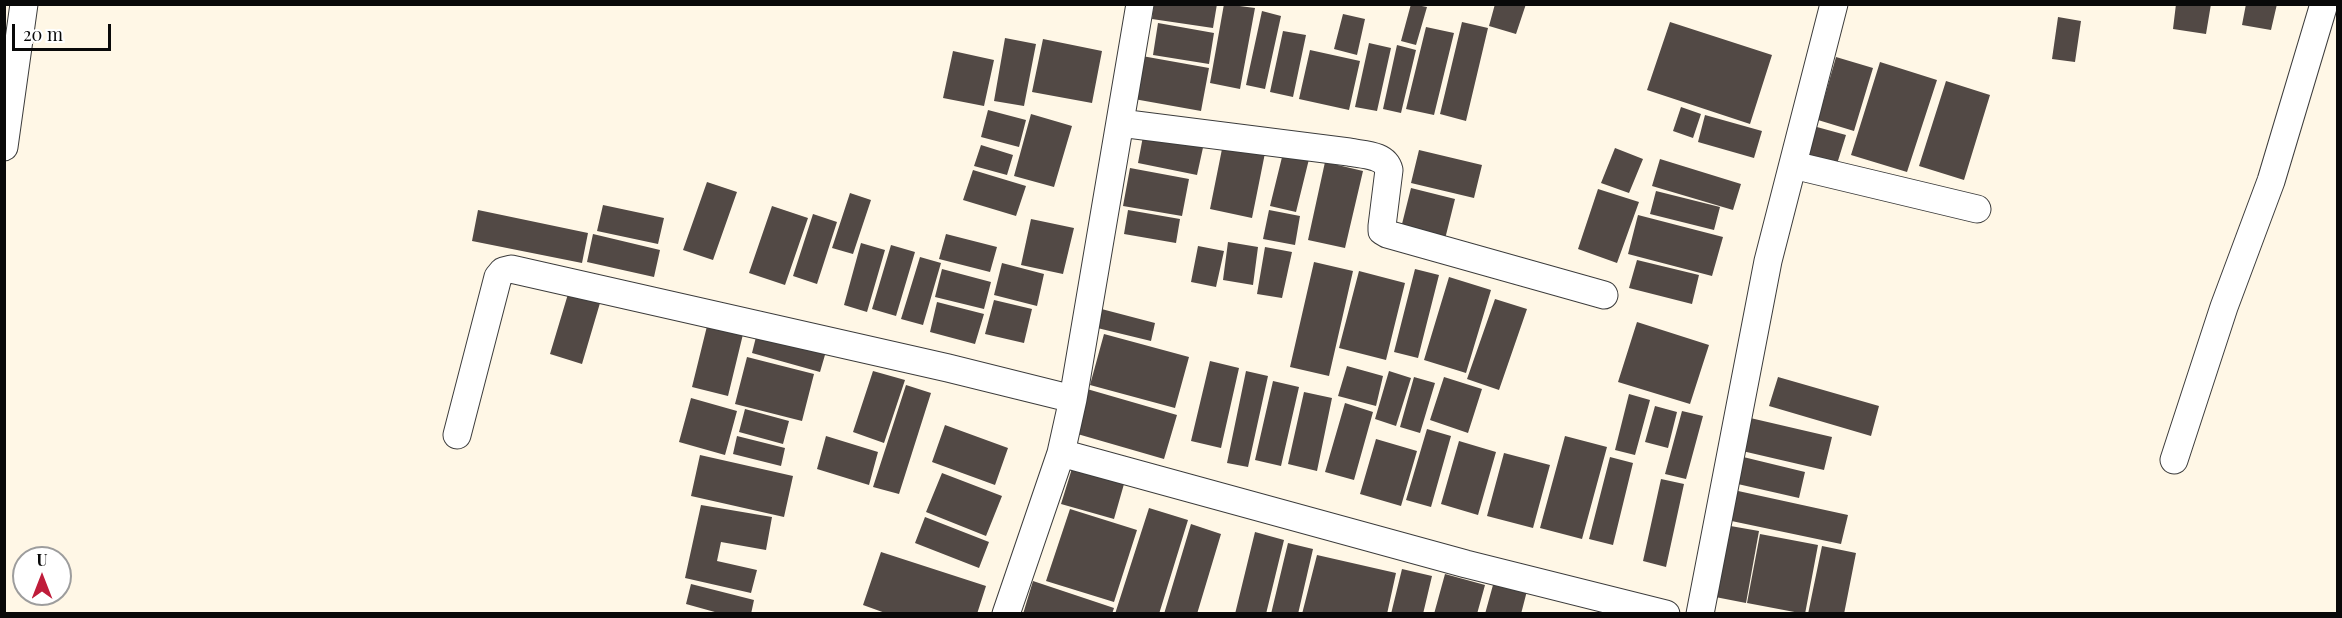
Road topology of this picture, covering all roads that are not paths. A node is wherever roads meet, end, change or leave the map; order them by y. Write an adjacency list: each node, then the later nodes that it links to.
1 (24, 4): 6 (street)
2 (1140, 4): 5 (street)
3 (1834, 4): 7 (street)
4 (2324, 4): 13 (street)
5 (1120, 123): 9 (street); 10 (street)
6 (4, 147)
7 (1793, 165): 8 (street); 16 (street)
8 (1977, 209)
9 (1604, 295)
10 (1073, 399): 11 (street); 12 (street)
11 (457, 435)
12 (1061, 453): 14 (street); 15 (street)
13 (2174, 460)
14 (1006, 614)
15 (1666, 614)
16 (1700, 614)

